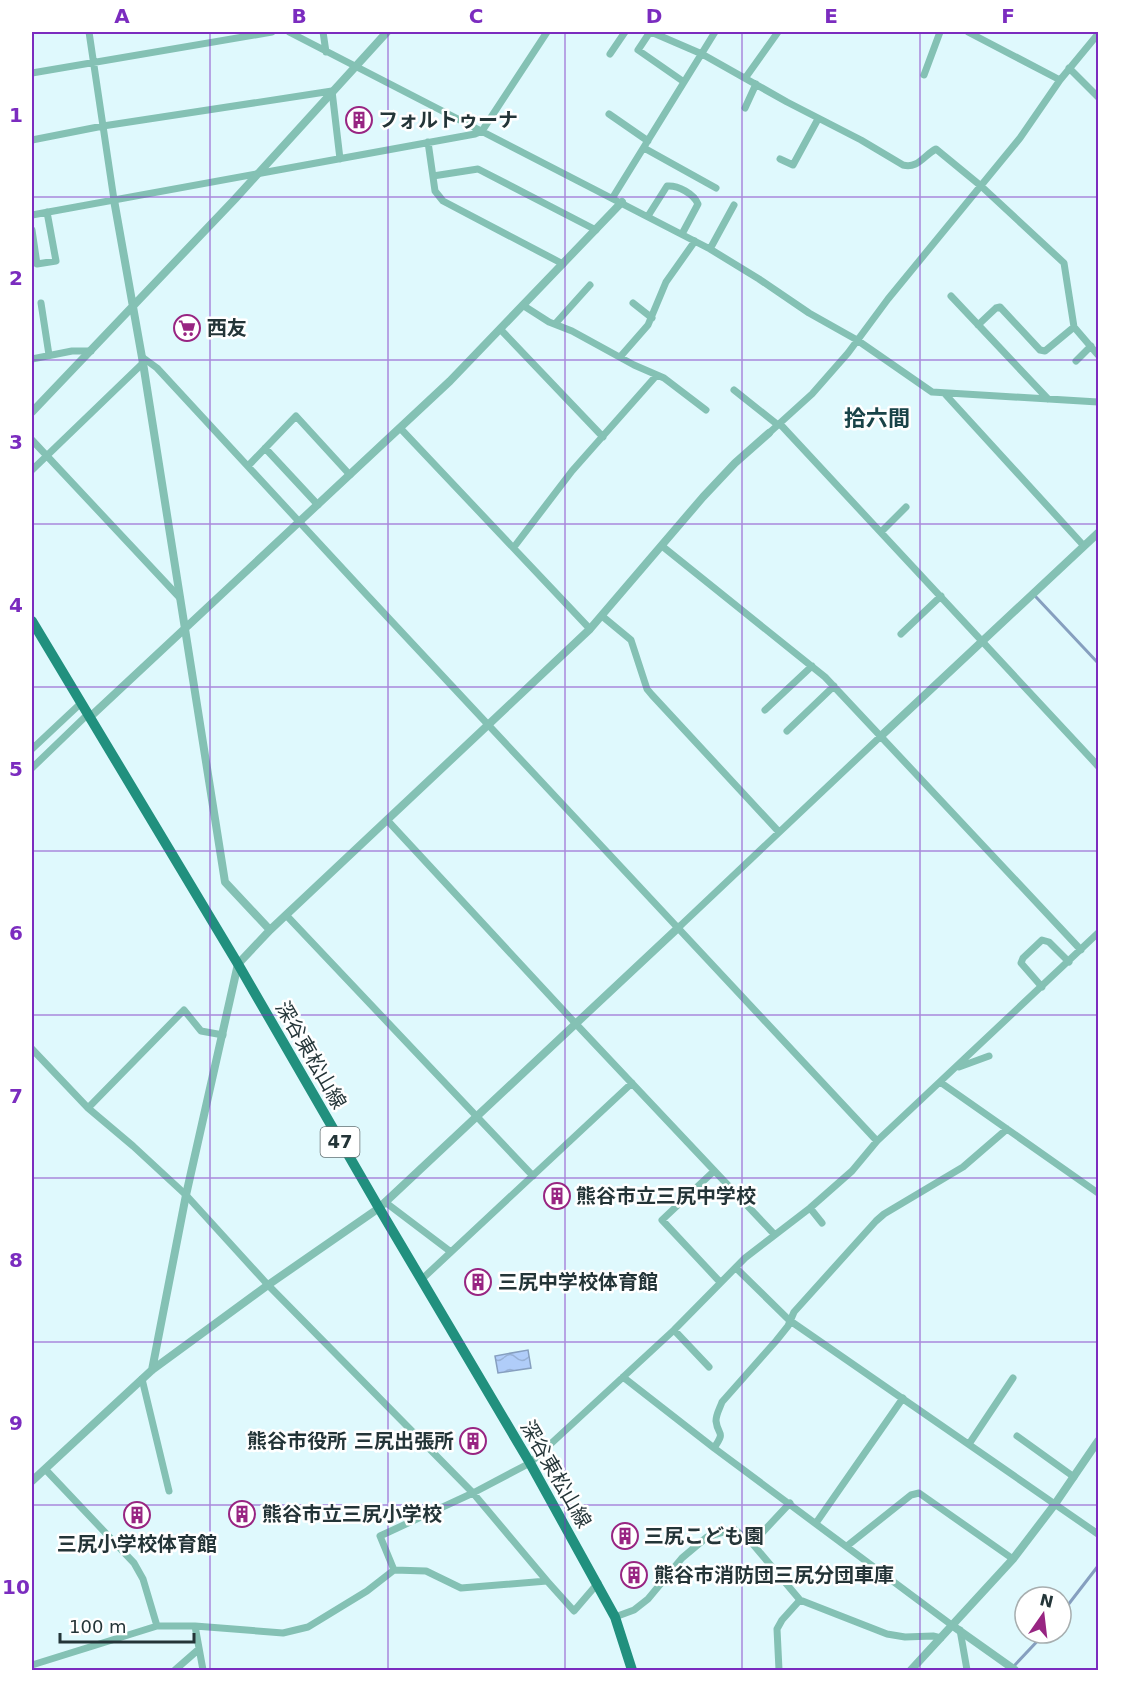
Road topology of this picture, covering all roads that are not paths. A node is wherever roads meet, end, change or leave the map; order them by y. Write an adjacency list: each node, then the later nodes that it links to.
1 (89, 32): 17 (street)
2 (272, 32): 17 (street)
3 (289, 32): 14 (street)
4 (323, 32): 14 (street)
5 (387, 32): 18 (street)
6 (547, 32): 32 (street)
7 (625, 32): 15 (street)
8 (650, 32): 16 (street); 24 (street)
9 (715, 32): 16 (street)
10 (778, 32): 22 (street)
11 (939, 32): 21 (street)
12 (968, 32): 23 (street)
13 (1098, 34): 19 (street)
14 (326, 52): 18 (street)
15 (610, 54)
16 (702, 54): 22 (street); 24 (street)
17 (94, 62): 20 (street); 31 (street)
18 (355, 67): 26 (street); 32 (street)
19 (1069, 68): 23 (street); 27 (street)
20 (32, 73)
21 (924, 75)
22 (746, 77): 25 (street)
23 (1060, 80): 41 (street)
24 (684, 82): 34 (street)
25 (756, 84): 28 (street); 30 (street)
26 (332, 91): 31 (street); 37 (street); 39 (street)
27 (1098, 97)
28 (745, 108)
29 (609, 114): 34 (street)
30 (818, 118): 38 (street); 41 (street)
31 (103, 126): 33 (street); 44 (street)
32 (482, 131): 35 (street); 43 (street)
33 (32, 140)
34 (648, 141): 36 (street)
35 (428, 142): 37 (street); 40 (street)
36 (644, 148): 42 (street); 43 (street)
37 (340, 159): 39 (street)
38 (780, 159)
39 (257, 174): 44 (street); 61 (street)
40 (433, 176): 51 (street); 55 (street)
41 (981, 186): 65 (street); 67 (street)
42 (716, 189)
43 (613, 197): 45 (street)
44 (114, 200): 47 (street); 61 (street)
45 (622, 202): 49 (street); 51 (street)
46 (734, 205): 54 (street)
47 (47, 212): 48 (street); 50 (street)
48 (32, 215)
49 (648, 216): 52 (street); 52 (street)
50 (32, 230)
51 (596, 230): 55 (street)
52 (682, 234): 53 (street)
53 (695, 241): 54 (street); 62 (street)
54 (710, 249): 67 (street)
55 (563, 264): 60 (street)
56 (590, 285): 63 (street)
57 (951, 296): 64 (street)
58 (41, 303): 71 (street)
59 (633, 303): 62 (street)
60 (524, 306): 63 (street); 66 (street)
61 (133, 307): 69 (street); 74 (street)
62 (652, 318): 72 (street)
63 (555, 324): 72 (street)
64 (978, 325): 65 (street); 79 (street)
65 (1074, 327): 68 (street)
66 (501, 330): 84 (street); 86 (street)
67 (857, 340): 78 (street); 83 (street)
68 (1091, 346): 70 (street); 75 (street)
69 (91, 351): 71 (street); 82 (street)
70 (1098, 355)
71 (49, 356): 73 (street)
72 (620, 357): 76 (street)
73 (32, 359)
74 (142, 360): 89 (street); 90 (street); 102 (street)
75 (1076, 361)
76 (656, 376): 81 (street); 86 (street)
77 (734, 390): 83 (street)
78 (945, 394): 79 (street); 99 (street)
79 (1048, 399): 80 (street)
80 (1098, 402)
81 (706, 410)
82 (32, 412)
83 (779, 424): 85 (street); 96 (street)
84 (400, 428): 92 (street); 100 (street)
85 (769, 433): 98 (street)
86 (603, 437): 100 (street)
87 (32, 440): 89 (street)
88 (265, 448): 90 (street); 92 (street); 93 (street)
89 (46, 456): 91 (street); 102 (street)
90 (248, 466): 95 (street)
91 (32, 470)
92 (350, 475): 93 (street)
93 (318, 505): 95 (street)
94 (906, 507): 96 (street)
95 (300, 523): 105 (street); 114 (street)
96 (880, 532): 101 (street)
97 (1098, 533): 99 (street)
98 (662, 546): 103 (street); 109 (street)
99 (1084, 546): 108 (street)
100 (514, 547): 106 (street)
101 (941, 596): 107 (street); 108 (street)
102 (180, 598): 105 (street)
103 (602, 616): 106 (street); 121 (street)
104 (32, 621): 111 (main road, 深谷東松山線 / 47)
105 (185, 628): 113 (street); 124 (street)
106 (590, 629): 114 (street)
107 (901, 634)
108 (983, 640): 116 (street); 118 (street)
109 (812, 666): 110 (street); 112 (street)
110 (834, 686): 115 (street); 116 (street)
111 (80, 704): 113 (main road, 深谷東松山線 / 47); 117 (street)
112 (765, 710)
113 (88, 716): 119 (street); 128 (main road, 深谷東松山線 / 47)
114 (489, 724): 120 (street); 123 (street)
115 (787, 730)
116 (881, 736): 121 (street); 126 (street)
117 (32, 749)
118 (1098, 766)
119 (32, 768)
120 (387, 820): 122 (street); 130 (street)
121 (779, 832): 123 (street)
122 (286, 915): 124 (street); 138 (street)
123 (679, 927): 130 (street); 140 (street)
124 (270, 930): 128 (street)
125 (1098, 933): 126 (street)
126 (1081, 950): 127 (street)
127 (1069, 962): 129 (street); 129 (street)
128 (237, 964): 131 (street); 145 (main road, 深谷東松山線 / 47)
129 (1042, 987): 134 (street)
130 (576, 1024): 136 (street); 138 (street)
131 (223, 1035): 137 (street); 144 (street)
132 (32, 1049): 137 (street)
133 (989, 1056): 134 (street)
134 (954, 1070): 135 (street)
135 (940, 1082): 139 (street); 140 (street)
136 (632, 1083): 141 (street); 142 (street)
137 (88, 1108): 144 (street)
138 (476, 1118): 142 (street); 145 (street)
139 (1007, 1129): 143 (street); 154 (street)
140 (877, 1141): 146 (street)
141 (714, 1171): 148 (street); 152 (street)
142 (533, 1176): 149 (street)
143 (1098, 1193)
144 (186, 1195): 153 (street); 157 (street)
145 (382, 1205): 149 (street); 151 (main road, 深谷東松山線 / 47); 153 (street)
146 (810, 1208): 147 (street); 148 (street)
147 (822, 1223)
148 (774, 1234): 150 (street)
149 (451, 1252): 151 (street)
150 (736, 1268): 152 (street); 154 (street)
151 (422, 1280): 166 (main road, 深谷東松山線 / 47)
152 (720, 1282): 155 (street)
153 (268, 1285): 157 (street); 171 (street)
154 (789, 1320): 161 (street); 165 (street)
155 (674, 1330): 156 (street); 158 (street)
156 (709, 1367)
157 (152, 1370): 159 (street)
158 (623, 1377): 165 (street); 166 (street)
159 (142, 1378): 167 (street); 170 (street)
160 (1013, 1378): 164 (street)
161 (903, 1398): 164 (street); 174 (street)
162 (1017, 1436): 168 (street)
163 (1098, 1442): 168 (street)
164 (969, 1444): 173 (street)
165 (714, 1448): 172 (street)
166 (530, 1463): 171 (street); 181 (main road, 深谷東松山線 / 47)
167 (45, 1468): 169 (street); 184 (street)
168 (1074, 1477): 173 (street)
169 (32, 1481)
170 (169, 1491)
171 (473, 1493): 179 (street); 180 (street)
172 (790, 1503): 174 (street); 176 (street)
173 (1055, 1504): 175 (street); 178 (street)
174 (816, 1523): 177 (street)
175 (1098, 1534)
176 (751, 1542): 182 (street); 183 (street)
177 (847, 1546): 178 (street); 186 (street)
178 (1012, 1559): 186 (street)
179 (394, 1569): 180 (street); 185 (street)
180 (547, 1581): 181 (street)
181 (598, 1583): 183 (main road, 深谷東松山線 / 47)
182 (800, 1600): 187 (street); 194 (street)
183 (615, 1617): 193 (main road, 深谷東松山線 / 47)
184 (157, 1626): 185 (street); 189 (street)
185 (195, 1626): 188 (street)
186 (956, 1628): 187 (street); 196 (street); 197 (street)
187 (941, 1638): 195 (street)
188 (199, 1649): 191 (street); 192 (street)
189 (32, 1664): 190 (street)
190 (40, 1671)
191 (175, 1671)
192 (203, 1671)
193 (632, 1671)
194 (779, 1671)
195 (911, 1671)
196 (967, 1671)
197 (1015, 1671)

